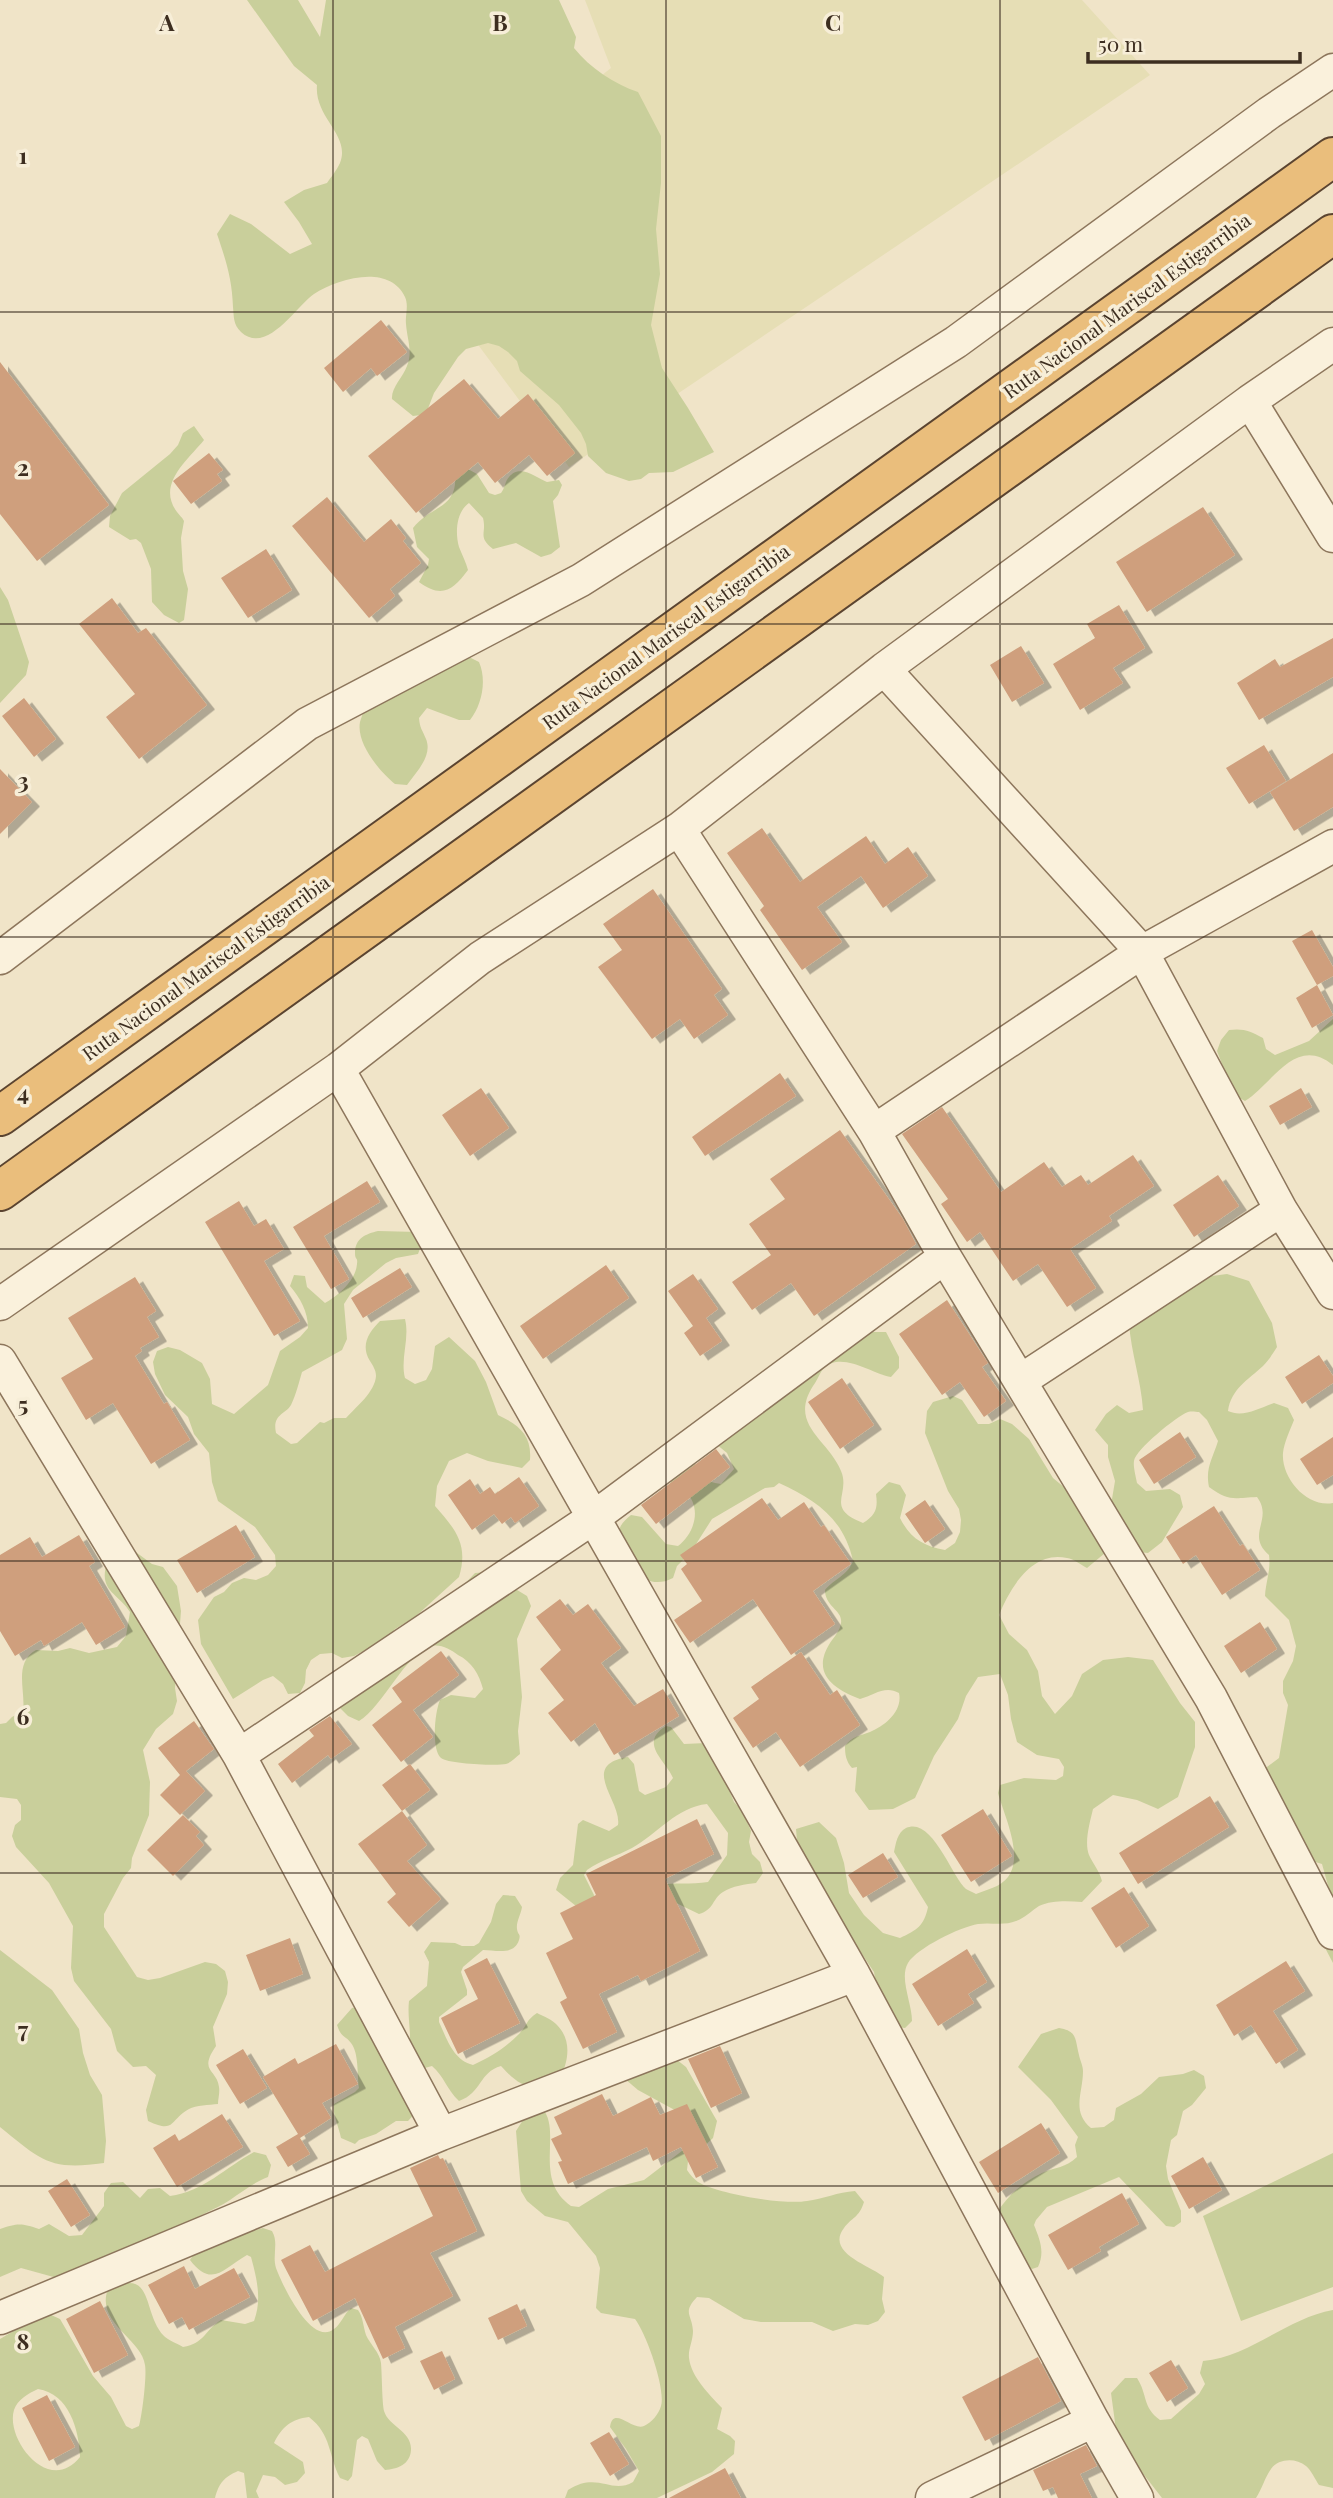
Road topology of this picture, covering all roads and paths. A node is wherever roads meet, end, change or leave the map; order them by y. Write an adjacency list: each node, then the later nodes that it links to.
1 (1333, 70): 11 (street)
2 (1333, 157): 13 (highway, Ruta Nacional Mariscal Estigarribia)
3 (1333, 234): 15 (highway)
4 (1333, 344): 5 (street)
5 (1250, 401): 6 (street); 7 (street)
6 (1333, 536)
7 (884, 669): 8 (street); 10 (street)
8 (679, 829): 12 (street); 14 (street)
9 (1333, 846): 10 (street)
10 (1142, 952): 14 (street); 16 (street)
11 (0, 958)
12 (338, 1069): 19 (street); 22 (street)
13 (0, 1116)
14 (874, 1131): 17 (street)
15 (0, 1191)
16 (1281, 1210): 18 (street); 21 (street)
17 (945, 1257): 21 (street); 22 (street)
18 (1333, 1293)
19 (0, 1304)
20 (0, 1361): 23 (street)
21 (1020, 1381): 24 (street)
22 (593, 1518): 23 (street); 25 (street)
23 (239, 1755): 26 (street)
24 (1333, 1933)
25 (854, 1975): 26 (street); 28 (street)
26 (442, 2134): 27 (street)
27 (0, 2318)
28 (1093, 2421): 29 (street); 30 (street)
29 (932, 2498)
30 (1137, 2498)

